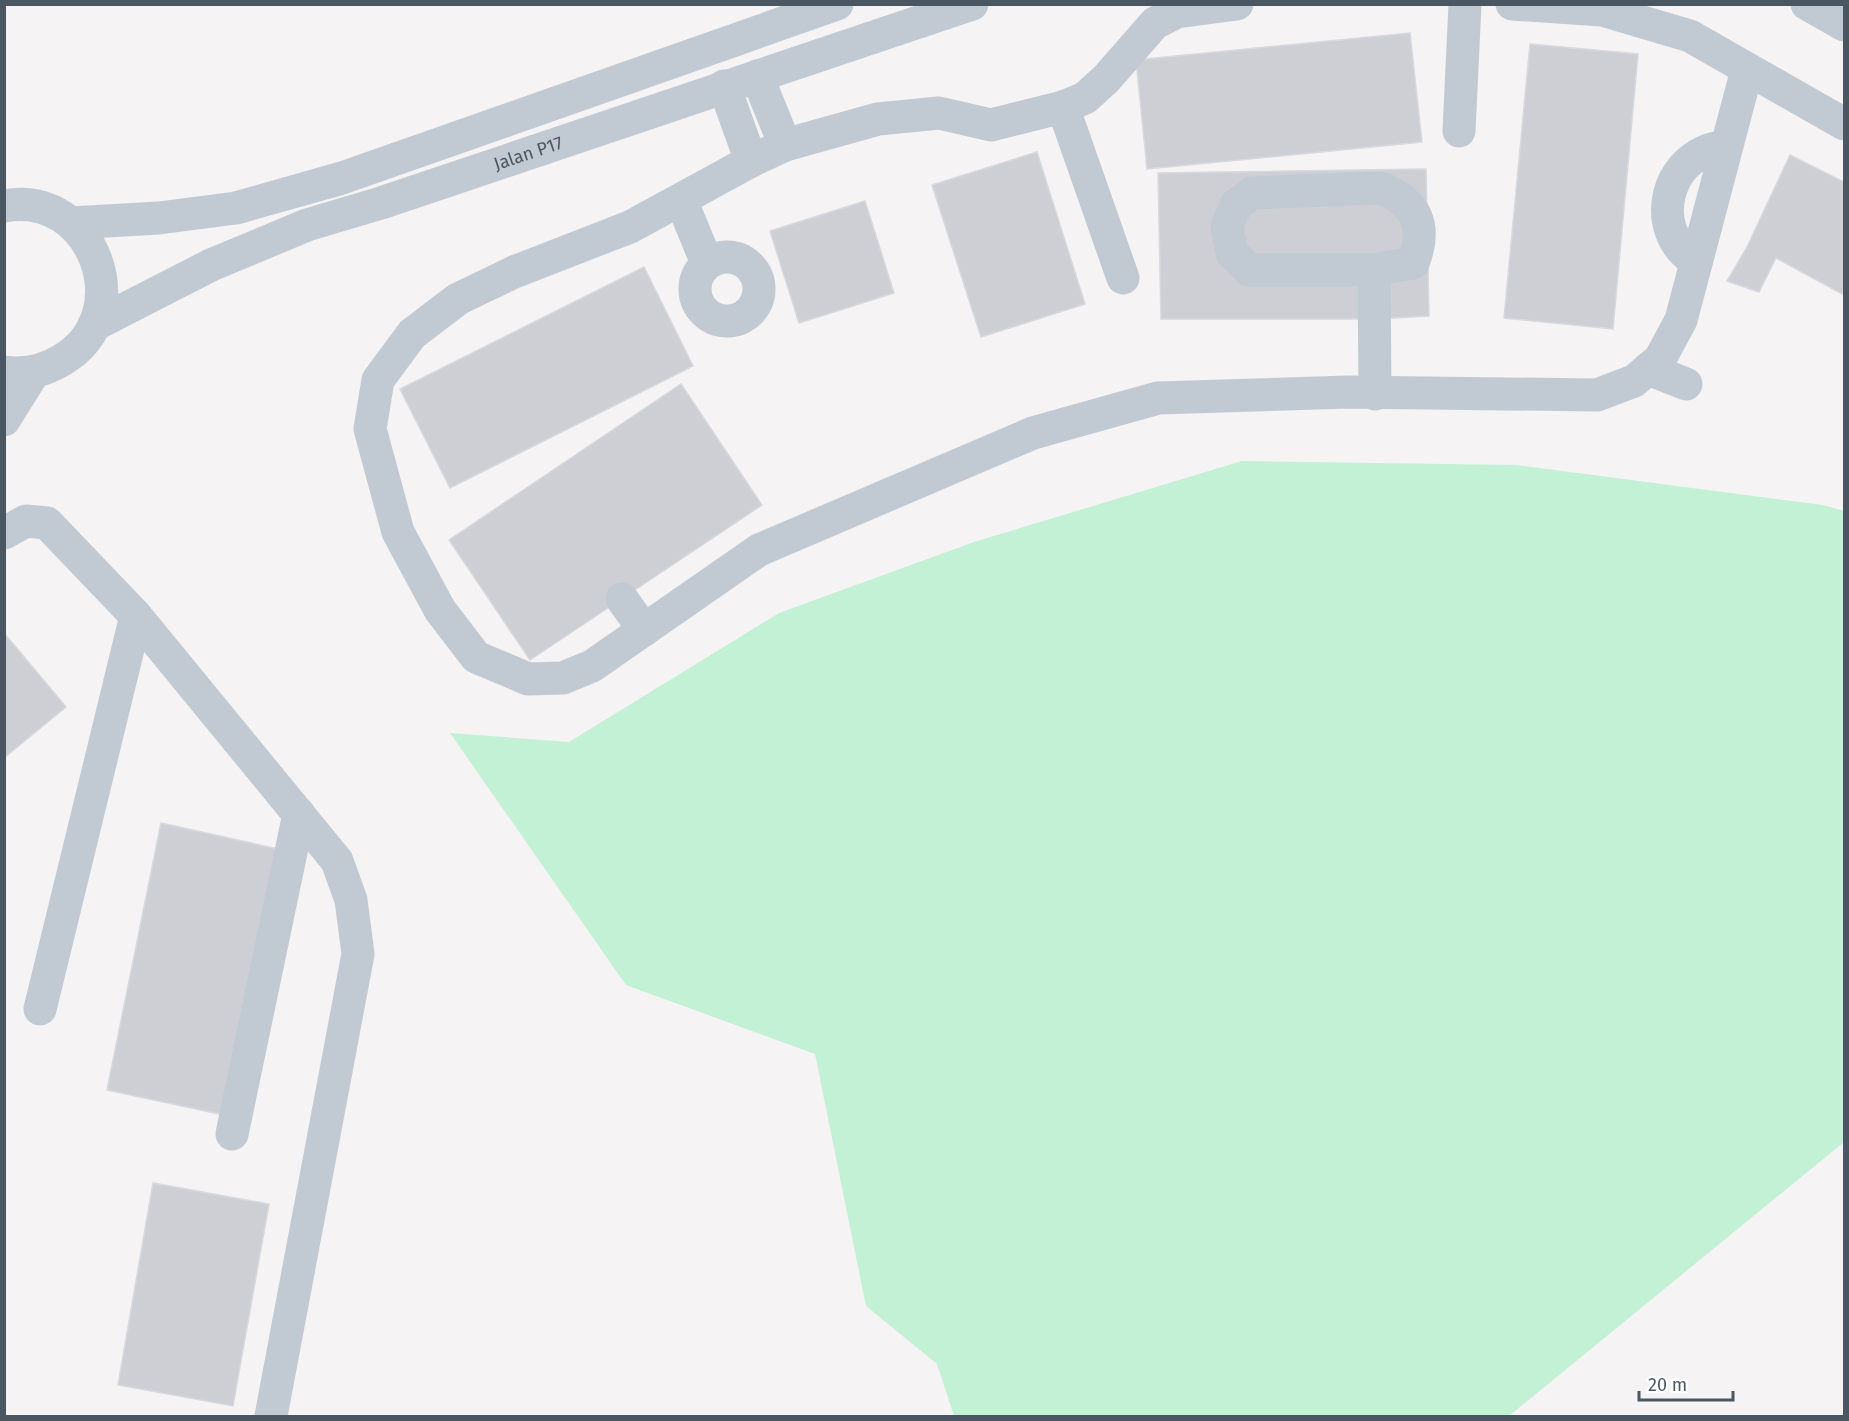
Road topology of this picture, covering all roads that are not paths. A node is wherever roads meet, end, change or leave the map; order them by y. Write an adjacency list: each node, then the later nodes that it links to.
1 (837, 4): 19 (street)
2 (972, 4): 10 (street, Jalan P17)
3 (1237, 4): 12 (street)
4 (1465, 4): 14 (street)
5 (1512, 4): 7 (street)
6 (1807, 4): 8 (street)
7 (1602, 7): 9 (street)
8 (1842, 16)
9 (1747, 70): 13 (street); 24 (street)
10 (757, 76): 11 (street, Jalan P17); 15 (street)
11 (724, 86): 16 (street); 23 (street, Jalan P17)
12 (1062, 107): 15 (street); 22 (street)
13 (1845, 124)
14 (1459, 130)
15 (785, 145): 16 (street)
16 (751, 161): 17 (street)
17 (681, 200): 20 (street); 32 (street)
18 (8, 202): 19 (street)
19 (71, 223): 23 (street)
20 (707, 263)
21 (1374, 270): 21 (street); 27 (street)
22 (1123, 278)
23 (94, 326): 25 (street)
24 (1648, 369): 26 (street); 27 (street)
25 (19, 372): 28 (street)
26 (1686, 384)
27 (1375, 394): 32 (street)
28 (4, 420)
29 (4, 533): 31 (street)
30 (622, 599): 32 (street)
31 (136, 616): 33 (street); 34 (street)
32 (644, 630)
33 (299, 814): 35 (street); 36 (street)
34 (40, 1009)
35 (232, 1134)
36 (271, 1416)

